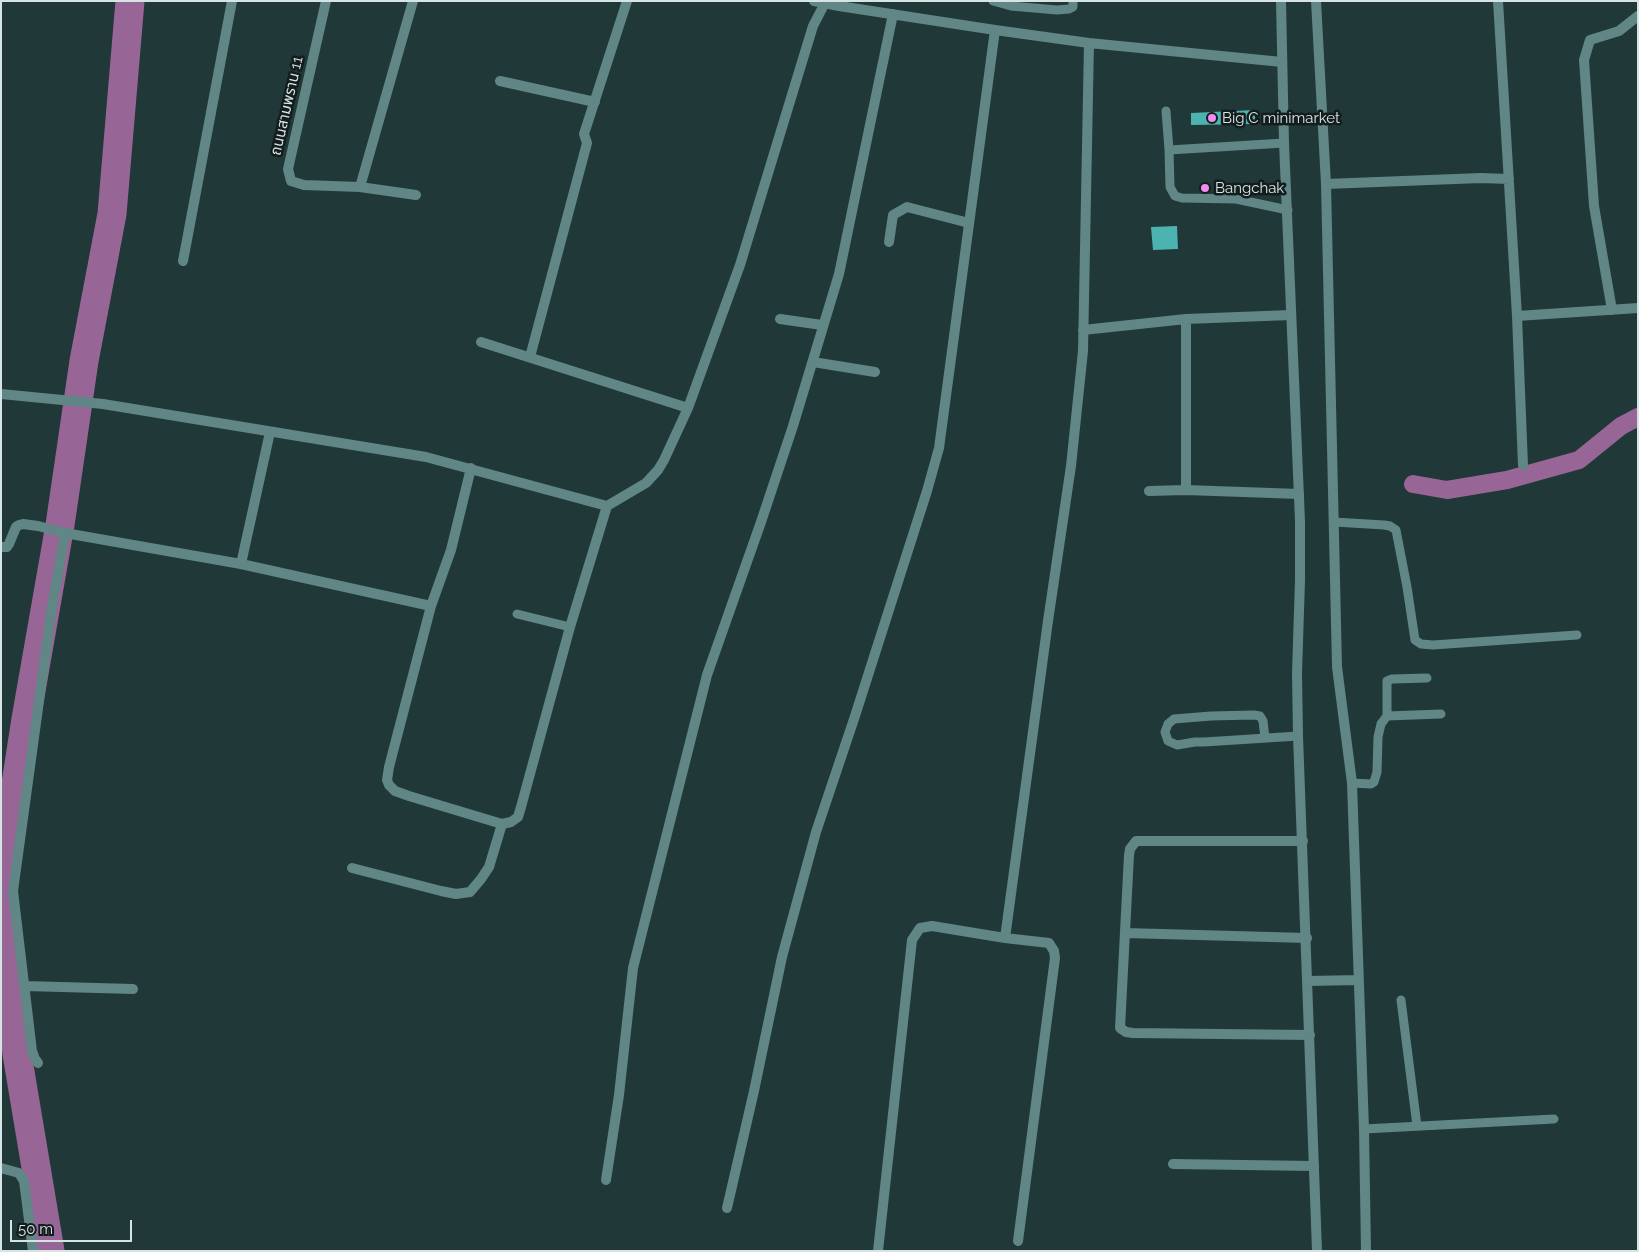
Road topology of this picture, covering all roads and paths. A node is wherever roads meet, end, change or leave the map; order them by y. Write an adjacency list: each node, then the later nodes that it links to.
1 (232, 1): 28 (street)
2 (326, 1): 23 (street, ถนนสามพราน 11)
3 (413, 1): 23 (street)
4 (627, 1): 17 (street)
5 (993, 1): 6 (lane)
6 (1073, 1)
7 (1281, 1): 15 (street)
8 (1316, 1): 22 (street)
9 (1498, 1): 21 (street)
10 (819, 2): 11 (street); 42 (street)
11 (893, 14): 13 (street); 35 (street)
12 (1638, 16): 30 (street)
13 (995, 30): 14 (street); 26 (street)
14 (1089, 43): 15 (street); 36 (street)
15 (1282, 62): 19 (street)
16 (500, 81): 17 (street)
17 (595, 102): 38 (street)
18 (1166, 111): 20 (lane)
19 (1284, 143): 20 (lane); 25 (street)
20 (1169, 150): 25 (lane)
21 (1509, 178): 22 (street); 32 (street)
22 (1326, 184): 50 (street)
23 (360, 187): 24 (street, ถนนสามพราน 11)
24 (416, 195)
25 (1288, 210): 31 (street)
26 (969, 223): 27 (street); 84 (street)
27 (889, 242)
28 (183, 261)
29 (1638, 308): 30 (street)
30 (1612, 310): 32 (street)
31 (1291, 315): 34 (street); 48 (street)
32 (1516, 316): 44 (street)
33 (780, 319): 35 (street)
34 (1186, 319): 36 (street); 46 (street)
35 (822, 326): 39 (street)
36 (1083, 330): 68 (street)
37 (482, 342): 38 (street)
38 (530, 357): 42 (street)
39 (813, 362): 40 (street); 83 (street)
40 (875, 372)
41 (1, 394): 43 (street)
42 (688, 408): 49 (street)
43 (270, 432): 45 (street); 53 (street)
44 (1523, 464)
45 (471, 468): 49 (street); 54 (street)
46 (1186, 490): 47 (street); 48 (street)
47 (1149, 491)
48 (1299, 494): 61 (street)
49 (606, 506): 56 (street)
50 (1334, 522): 57 (lane); 63 (street)
51 (63, 532): 52 (street); 53 (street); 72 (street)
52 (1, 547)
53 (240, 564): 54 (street)
54 (431, 606): 64 (street)
55 (517, 614): 56 (lane)
56 (570, 627): 64 (street)
57 (1576, 635)
58 (1427, 678): 60 (lane)
59 (1441, 714): 60 (lane)
60 (1387, 716): 63 (lane)
61 (1298, 736): 62 (lane); 65 (street)
62 (1265, 738): 62 (lane)
63 (1352, 783): 70 (street)
64 (502, 824): 66 (street)
65 (1303, 841): 67 (street); 69 (street)
66 (352, 868)
67 (1125, 933): 69 (street); 75 (street)
68 (1005, 938): 85 (street); 87 (street)
69 (1306, 938): 71 (street)
70 (1359, 980): 71 (street); 79 (street)
71 (1308, 981): 75 (street)
72 (25, 986): 73 (street); 76 (street)
73 (133, 989)
74 (1401, 1000): 78 (lane)
75 (1310, 1035): 81 (street)
76 (38, 1063)
77 (1554, 1118): 78 (lane)
78 (1417, 1126): 79 (lane)
79 (1364, 1129): 89 (street)
80 (1172, 1164): 81 (street)
81 (1314, 1166): 88 (street)
82 (1, 1168): 86 (street)
83 (606, 1180)
84 (727, 1208)
85 (1018, 1241)
86 (32, 1251)
87 (878, 1251)
88 (1317, 1251)
89 (1366, 1251)

